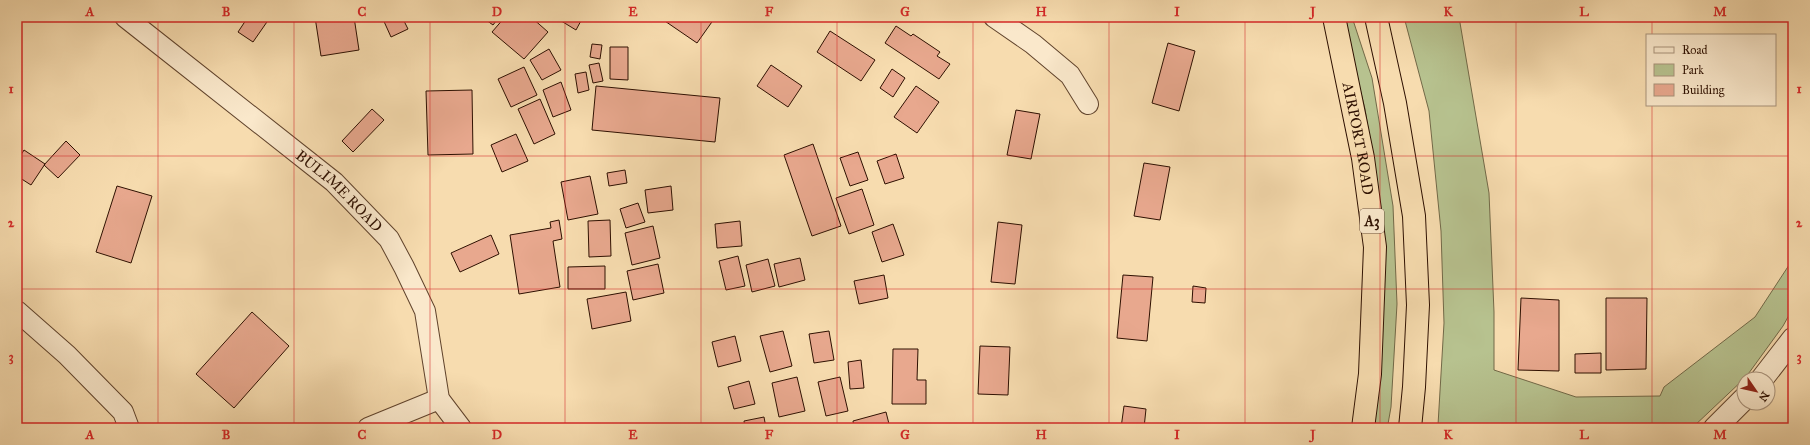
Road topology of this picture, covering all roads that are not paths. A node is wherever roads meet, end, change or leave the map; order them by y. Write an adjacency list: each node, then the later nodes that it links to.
1 (125, 17): 9 (street, BULIME ROAD)
2 (994, 17): 5 (street)
3 (1334, 17): 14 (highway, AIRPORT ROAD / A3)
4 (1376, 17): 15 (highway)
5 (1088, 104)
6 (17, 311): 11 (street)
7 (1793, 339): 8 (street)
8 (1768, 371)
9 (439, 399): 12 (street); 13 (street, BULIME ROAD)
10 (1736, 407): 16 (street)
11 (129, 428)
12 (368, 428)
13 (461, 428)
14 (1363, 428)
15 (1410, 428)
16 (1715, 428)

